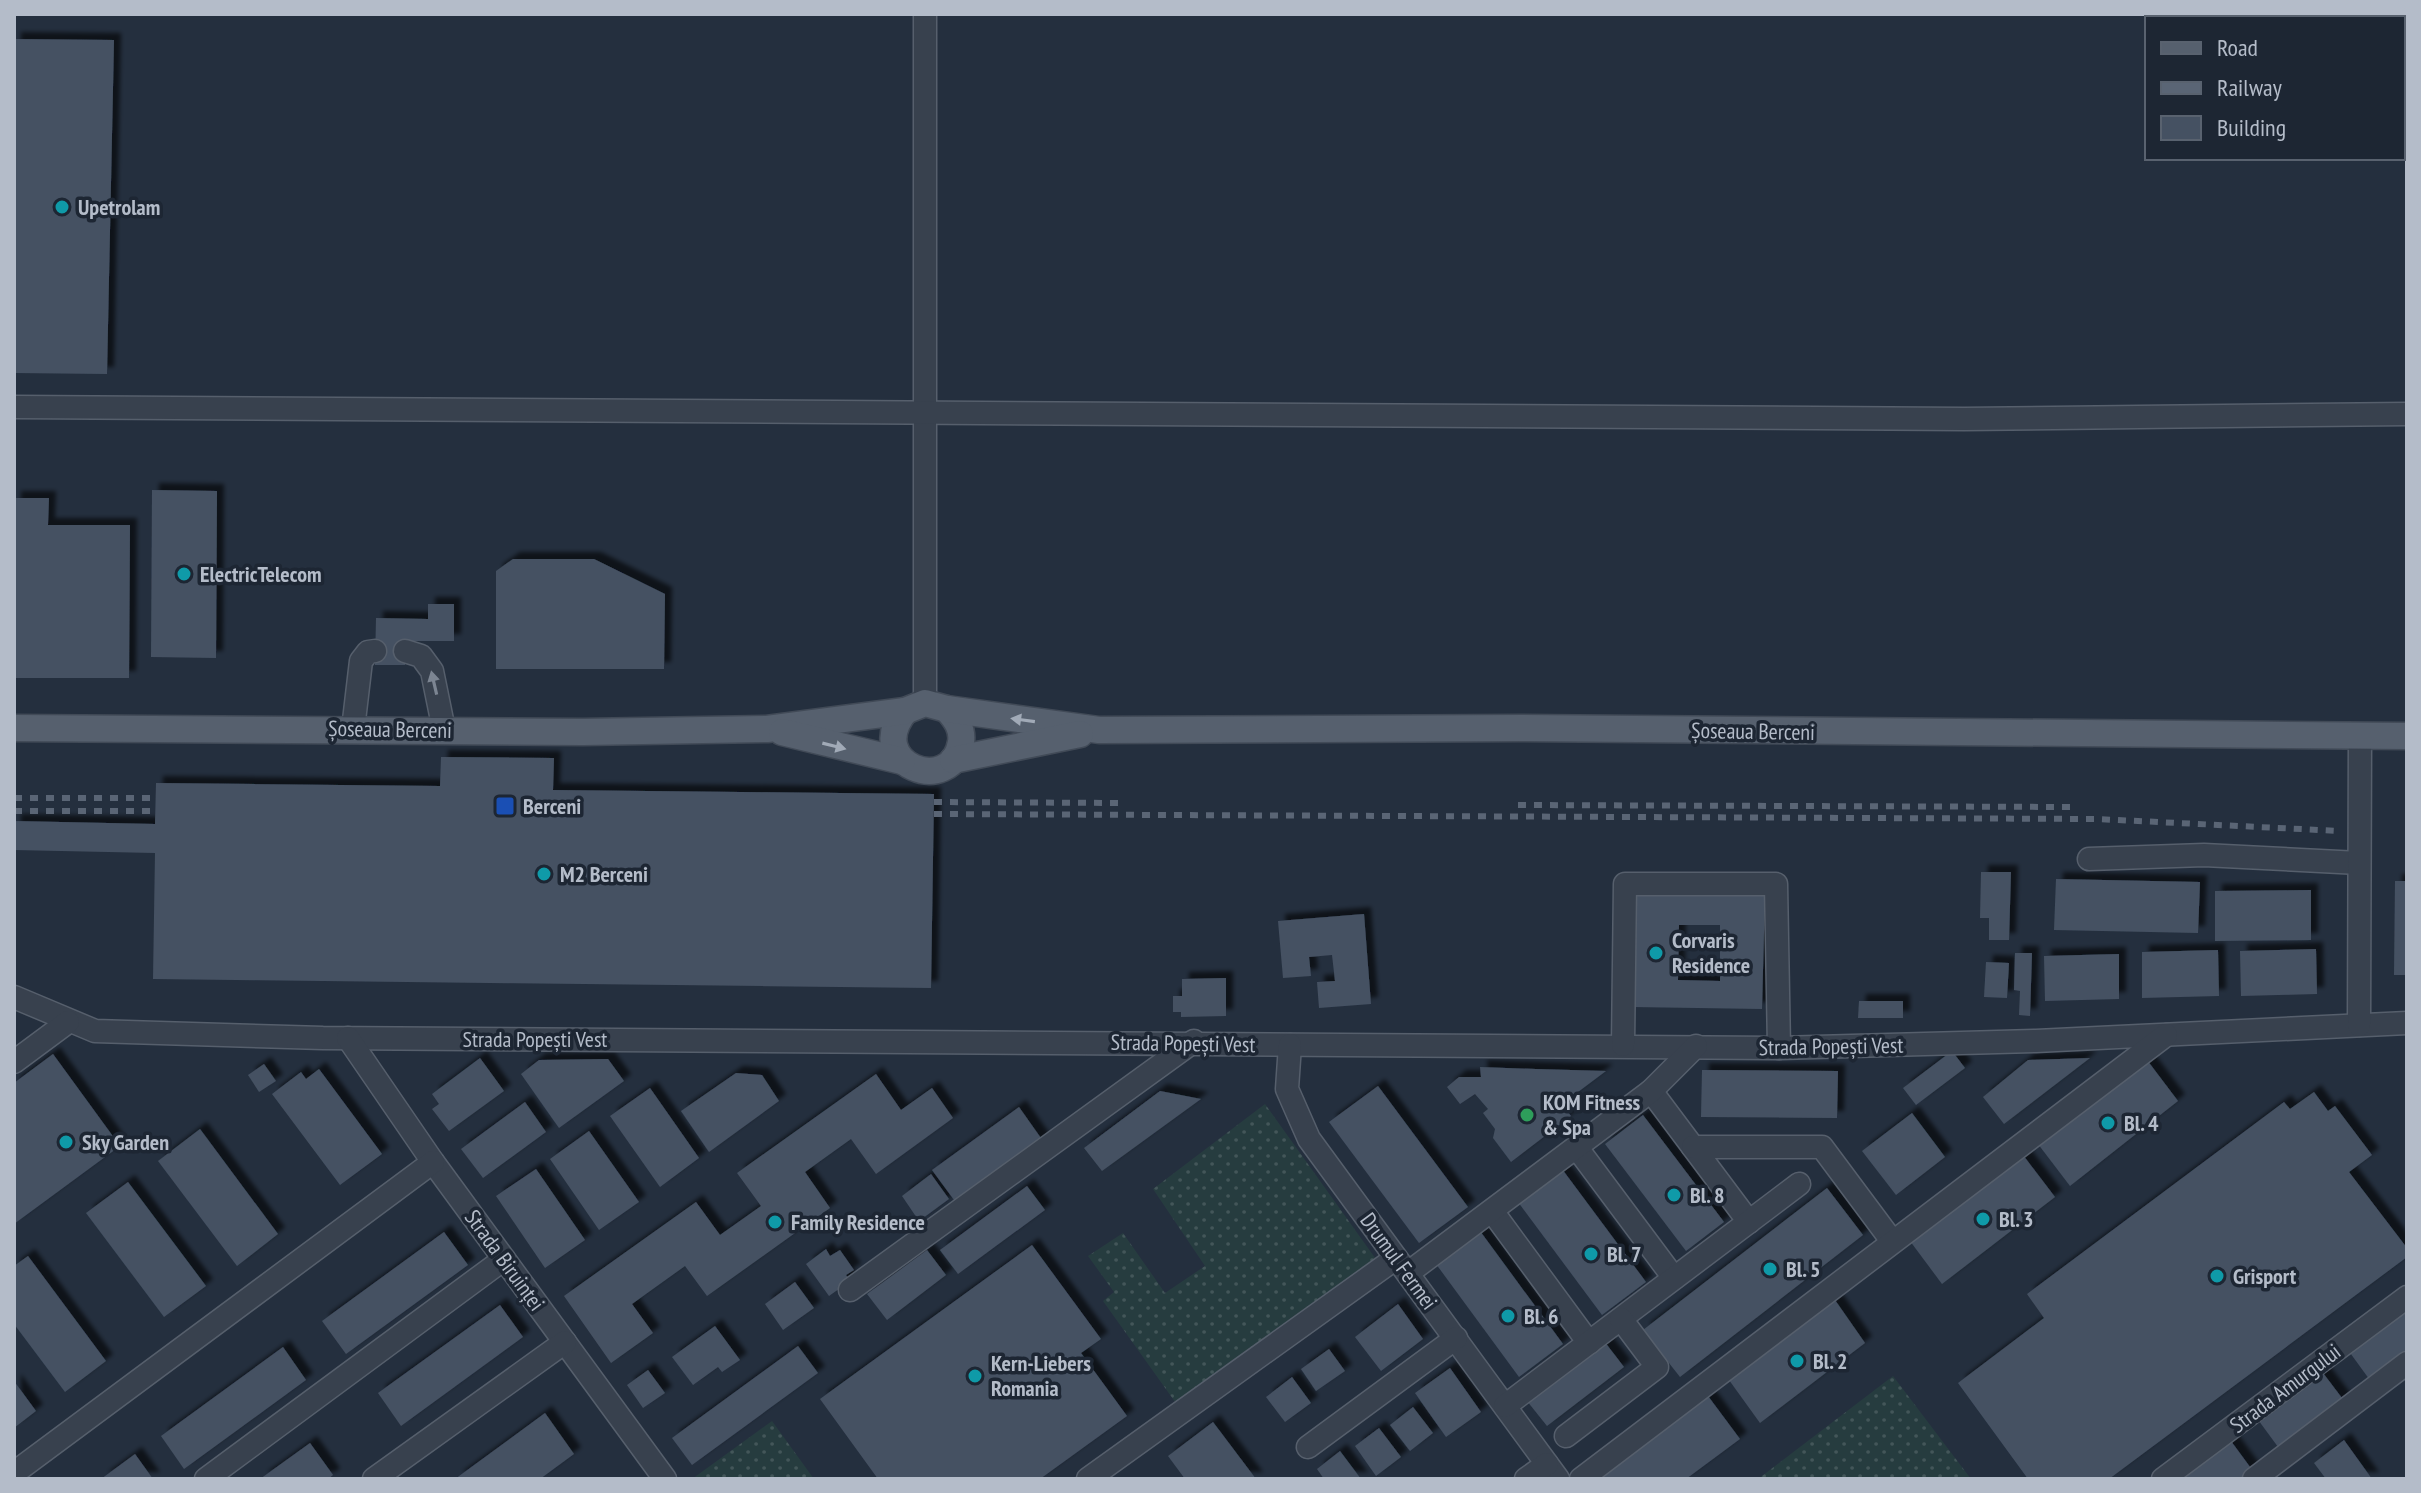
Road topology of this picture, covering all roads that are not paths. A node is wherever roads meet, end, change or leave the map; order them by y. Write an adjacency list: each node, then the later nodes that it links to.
1 (925, 14): 3 (street)
2 (14, 407): 3 (street)
3 (925, 412): 4 (street); 7 (street)
4 (2407, 414)
5 (375, 651): 9 (street)
6 (405, 651): 11 (street, one-way to 6)
7 (926, 708): 10 (main road, Șoseaua Berceni); 12 (main road, Șoseaua Berceni, one-way to 7); 15 (main road); 16 (main road)
8 (14, 728): 9 (main road, Șoseaua Berceni)
9 (353, 729): 11 (main road, Șoseaua Berceni)
10 (767, 729): 11 (main road, Șoseaua Berceni); 16 (main road, Șoseaua Berceni, one-way to 16)
11 (444, 730)
12 (1099, 730): 13 (main road, Șoseaua Berceni); 15 (main road, Șoseaua Berceni)
13 (2360, 736): 14 (main road, Șoseaua Berceni); 18 (street)
14 (2407, 736)
15 (953, 760): 16 (main road, Șoseaua Berceni)
16 (902, 761)
17 (2089, 859): 18 (street)
18 (2359, 863): 22 (street)
19 (14, 997): 20 (street, Strada Popești Vest)
20 (68, 1022): 24 (street, Strada Popești Vest); 30 (street)
21 (2407, 1023): 22 (street, Strada Popești Vest)
22 (2359, 1025): 23 (street, Strada Popești Vest)
23 (2169, 1033): 29 (street, Strada Popești Vest); 38 (street)
24 (348, 1038): 25 (street, Strada Popești Vest); 34 (street, Strada Biruinței)
25 (1194, 1041): 26 (street, Strada Popești Vest); 42 (street)
26 (1290, 1045): 27 (street, Strada Popești Vest); 40 (street, Drumul Fermei)
27 (1623, 1045): 28 (street, Strada Popești Vest); 29 (street)
28 (1696, 1046): 29 (street, Strada Popești Vest); 31 (street)
29 (1779, 1048)
30 (14, 1062)
31 (1651, 1091): 32 (street); 33 (street)
32 (1693, 1147): 37 (street); 38 (street)
33 (1577, 1148): 36 (street); 41 (street)
34 (433, 1162): 39 (street, Strada Biruinței); 53 (street)
35 (1799, 1184): 37 (street)
36 (1492, 1211): 40 (street); 47 (street)
37 (1749, 1222): 41 (street)
38 (1892, 1241): 59 (street)
39 (504, 1259): 46 (street, Strada Biruinței); 54 (street)
40 (1402, 1265): 45 (street, Drumul Fermei); 57 (street)
41 (1674, 1278): 44 (street)
42 (850, 1290)
43 (2407, 1297): 60 (street, Strada Amurgului)
44 (1621, 1319): 47 (street); 50 (street)
45 (1456, 1338): 49 (street, Drumul Fermei); 51 (street)
46 (565, 1342): 55 (street); 56 (street, Strada Biruinței)
47 (1589, 1343): 49 (street)
48 (2407, 1363): 61 (street)
49 (1505, 1406): 52 (street, Drumul Fermei)
50 (1566, 1436)
51 (1308, 1447)
52 (1552, 1471): 58 (street, Drumul Fermei)
53 (14, 1473)
54 (206, 1479)
55 (374, 1479)
56 (665, 1479)
57 (1088, 1479)
58 (1526, 1479)
59 (1581, 1479)
60 (2163, 1479)
61 (2254, 1479)

